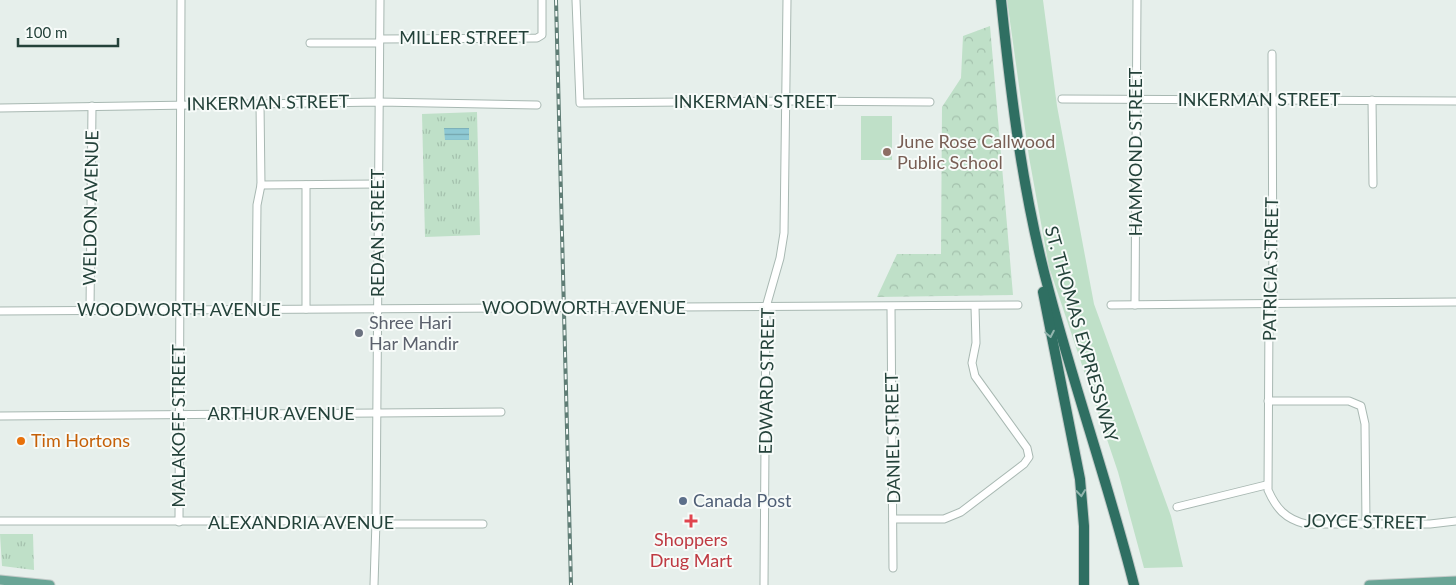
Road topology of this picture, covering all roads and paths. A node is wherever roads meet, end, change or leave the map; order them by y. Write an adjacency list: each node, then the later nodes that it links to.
1 (181, 0): 19 (street, MALAKOFF STREET)
2 (380, 0): 8 (street, REDAN STREET)
3 (542, 0): 8 (street, MILLER STREET)
4 (576, 0): 14 (street, INKERMAN STREET)
5 (786, 0): 14 (street, EDWARD STREET)
6 (1001, 0): 28 (highway, ST. THOMAS EXPRESSWAY)
7 (1137, 0): 12 (street, HAMMOND STREET)
8 (380, 41): 9 (street); 17 (street, REDAN STREET)
9 (310, 43)
10 (1272, 54): 13 (street, PATRICIA STREET)
11 (1062, 99): 12 (street, INKERMAN STREET)
12 (1136, 99): 13 (street, INKERMAN STREET); 32 (street, HAMMOND STREET)
13 (1272, 99): 15 (street, INKERMAN STREET); 30 (street, PATRICIA STREET)
14 (786, 100): 18 (street, INKERMAN STREET); 35 (street, EDWARD STREET)
15 (1372, 100): 16 (street, INKERMAN STREET); 26 (street)
16 (1456, 101)
17 (379, 102): 20 (street, INKERMAN STREET); 21 (street, INKERMAN STREET); 25 (street, REDAN STREET)
18 (930, 102)
19 (181, 104): 20 (street, INKERMAN STREET); 22 (street, INKERMAN STREET); 40 (street, MALAKOFF STREET)
20 (260, 104): 27 (street)
21 (536, 105)
22 (92, 106): 23 (street, INKERMAN STREET); 42 (street, WELDON AVENUE)
23 (0, 108)
24 (306, 184): 25 (street); 27 (street); 38 (street)
25 (378, 184): 39 (street, REDAN STREET)
26 (1373, 184)
27 (261, 185): 37 (street)
28 (1031, 217): 64 (highway, one-way to 64); 65 (highway, ST. THOMAS EXPRESSWAY)
29 (1456, 302): 30 (street)
30 (1273, 304): 32 (street); 43 (street, PATRICIA STREET)
31 (1111, 305): 32 (street)
32 (1136, 305)
33 (975, 306): 34 (street, WOODWORTH AVENUE); 36 (street, WOODWORTH AVENUE); 50 (street)
34 (1018, 306)
35 (766, 307): 36 (street, WOODWORTH AVENUE); 39 (street, WOODWORTH AVENUE); 63 (street, EDWARD STREET)
36 (891, 307): 50 (street, DANIEL STREET)
37 (256, 309): 38 (street, WOODWORTH AVENUE); 40 (street, WOODWORTH AVENUE)
38 (306, 309): 39 (street, WOODWORTH AVENUE)
39 (378, 309): 45 (street, REDAN STREET)
40 (180, 310): 42 (street, WOODWORTH AVENUE); 46 (street, MALAKOFF STREET)
41 (0, 311): 42 (street, WOODWORTH AVENUE)
42 (90, 311)
43 (1268, 401): 48 (street, PATRICIA STREET); 56 (street)
44 (502, 412): 45 (street, ARTHUR AVENUE)
45 (377, 413): 46 (street, ARTHUR AVENUE); 52 (street, REDAN STREET)
46 (179, 414): 47 (street, ARTHUR AVENUE); 54 (street, MALAKOFF STREET)
47 (0, 416)
48 (1266, 485): 49 (street); 56 (street, JOYCE STREET)
49 (1177, 507)
50 (894, 519): 57 (street, DANIEL STREET)
51 (0, 521): 54 (street, ALEXANDRIA AVENUE)
52 (376, 521): 54 (street, ALEXANDRIA AVENUE); 55 (street, ALEXANDRIA AVENUE); 62 (street, REDAN STREET)
53 (1456, 521): 56 (street, JOYCE STREET)
54 (179, 522)
55 (483, 524)
56 (1366, 524)
57 (893, 568)
58 (0, 580): 60 (main road)
59 (1456, 581): 66 (main road)
60 (25, 584): 61 (main road)
61 (50, 585)
62 (374, 585)
63 (764, 585)
64 (1084, 585)
65 (1134, 585)
66 (1369, 585)

